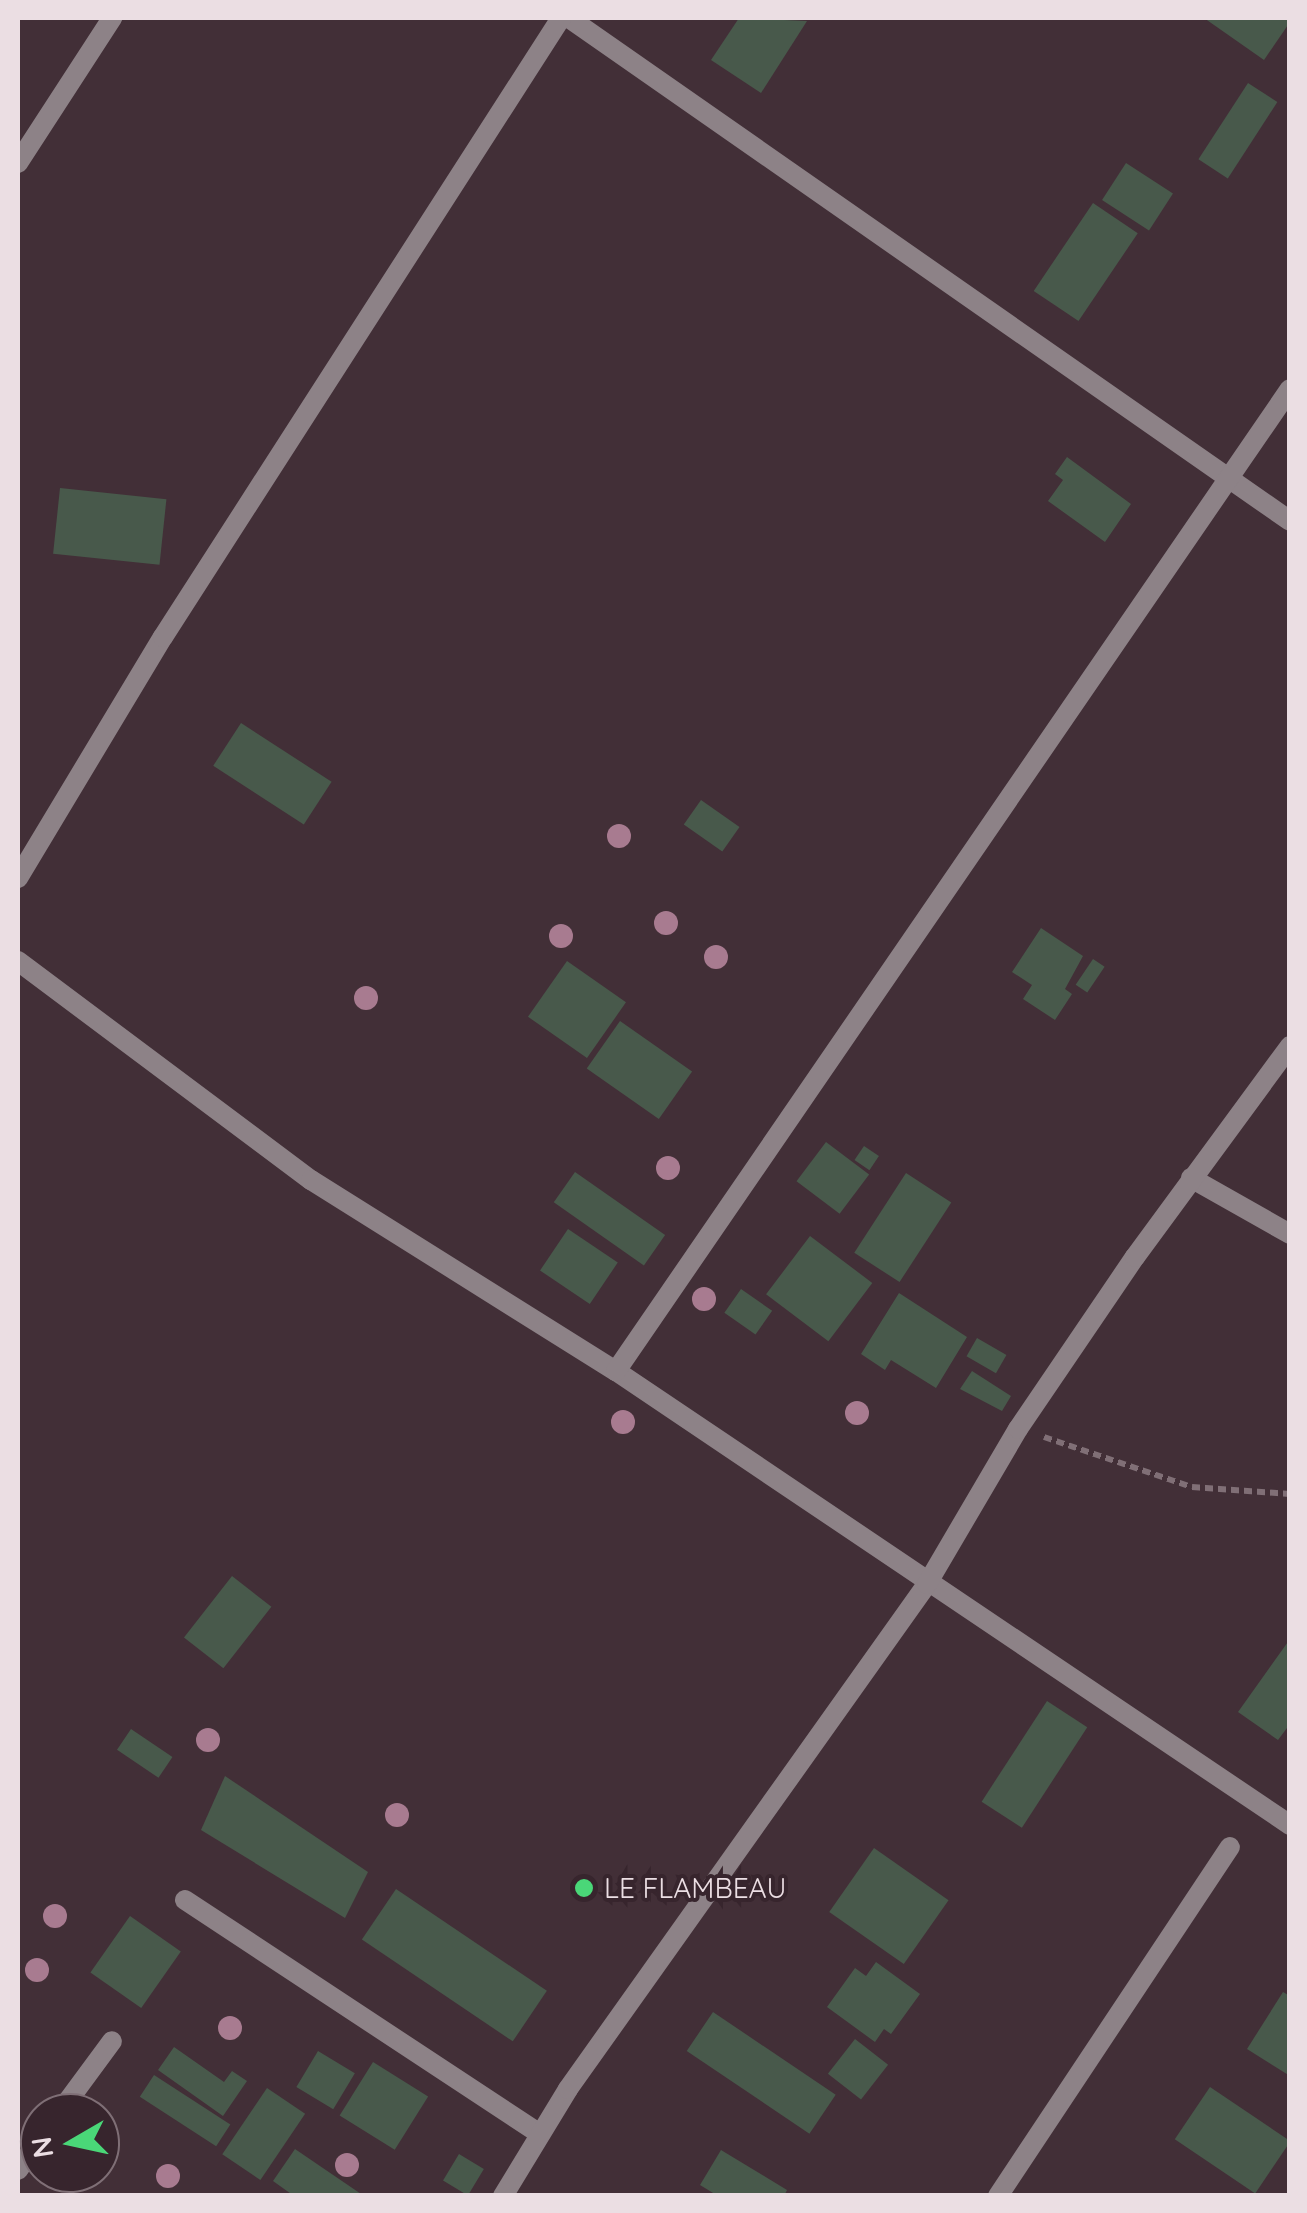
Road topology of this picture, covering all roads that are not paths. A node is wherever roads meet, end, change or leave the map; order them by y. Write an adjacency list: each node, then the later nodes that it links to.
1 (112, 18): 4 (street)
2 (561, 18): 8 (street)
3 (569, 18): 6 (street)
4 (18, 163)
5 (1290, 389): 6 (street)
6 (1228, 480): 7 (street); 13 (street)
7 (1290, 521)
8 (18, 878)
9 (18, 961): 13 (street)
10 (1287, 1055): 11 (street)
11 (1191, 1178): 12 (street); 14 (street)
12 (1290, 1234)
13 (616, 1371): 14 (street)
14 (927, 1584): 15 (street); 20 (street)
15 (1290, 1825)
16 (1230, 1847): 22 (street)
17 (185, 1900): 20 (street)
18 (112, 2041): 19 (street)
19 (74, 2093)
20 (540, 2134): 21 (street)
21 (502, 2196)
22 (998, 2196)

